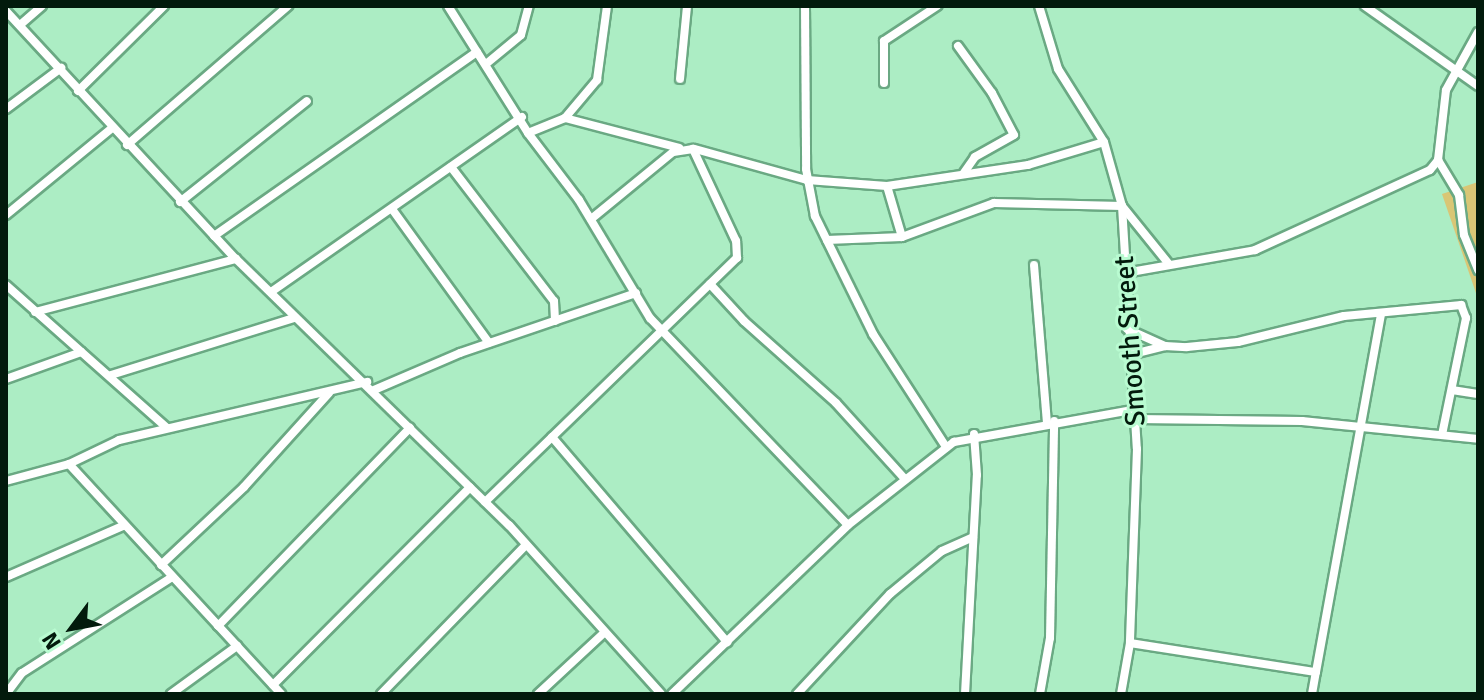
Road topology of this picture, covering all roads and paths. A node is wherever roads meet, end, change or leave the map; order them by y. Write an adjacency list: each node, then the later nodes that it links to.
1 (42, 6): 13 (street)
2 (164, 6): 23 (street)
3 (288, 6): 31 (street)
4 (448, 6): 16 (street)
5 (529, 6): 17 (street)
6 (607, 6): 27 (street)
7 (687, 6): 20 (street)
8 (805, 6): 37 (street)
9 (937, 6): 21 (street)
10 (1039, 6): 30 (street, Smooth Street)
11 (1365, 6): 19 (street)
12 (6, 11): 13 (street)
13 (20, 25): 18 (street)
14 (1478, 32): 19 (street)
15 (958, 46): 36 (street)
16 (477, 52): 17 (street); 44 (street)
17 (486, 64): 26 (street)
18 (61, 68): 23 (street); 25 (street)
19 (1453, 74): 22 (street); 34 (street)
20 (680, 79)
21 (884, 83)
22 (1478, 86)
23 (78, 91): 28 (street)
24 (307, 101): 39 (street)
25 (6, 109)
26 (522, 117): 29 (street); 35 (street)
27 (565, 118): 29 (street); 32 (street)
28 (112, 128): 31 (street); 42 (street)
29 (528, 133): 43 (street)
30 (1104, 142): 36 (street); 40 (street, Smooth Street)
31 (127, 145): 39 (street)
32 (680, 148): 33 (street); 43 (street)
33 (693, 149): 37 (street); 52 (street)
34 (1438, 160): 48 (street); 50 (street)
35 (451, 167): 41 (street); 59 (street)
36 (964, 173): 38 (street)
37 (807, 180): 38 (street); 46 (street)
38 (887, 186): 45 (street)
39 (180, 202): 44 (street)
40 (1122, 206): 45 (street); 48 (street); 51 (street, Smooth Street)
41 (392, 209): 54 (street); 62 (street)
42 (6, 215)
43 (591, 219): 55 (street)
44 (214, 236): 47 (street)
45 (902, 237): 46 (street)
46 (827, 240): 83 (street)
47 (236, 259): 54 (street); 56 (street)
48 (1168, 263): 51 (street)
49 (1034, 265): 75 (street)
50 (1478, 270)
51 (1125, 273): 60 (street, Smooth Street)
52 (710, 284): 61 (street); 85 (street)
53 (8, 290): 56 (street)
54 (271, 292): 58 (street)
55 (636, 293): 59 (street); 61 (street)
56 (35, 312): 64 (street)
57 (1381, 315): 63 (street); 70 (street); 78 (street)
58 (294, 318): 66 (street); 68 (street)
59 (555, 321): 62 (street)
60 (1127, 329): 63 (street); 65 (street, Smooth Street)
61 (661, 330): 81 (street); 89 (street)
62 (489, 343): 69 (street)
63 (1165, 346): 65 (street)
64 (81, 352): 66 (street); 67 (street)
65 (1129, 355): 73 (street, Smooth Street)
66 (111, 375): 76 (street)
67 (6, 379)
68 (367, 382): 69 (street); 71 (street)
69 (374, 390): 77 (street)
70 (1452, 390): 72 (street); 80 (street)
71 (330, 392): 76 (street); 93 (street)
72 (1478, 394)
73 (1131, 410): 74 (street, Smooth Street); 75 (street)
74 (1136, 419): 78 (street); 99 (street, Smooth Street)
75 (1050, 421): 79 (street); 112 (street)
76 (167, 428): 84 (street)
77 (410, 428): 87 (street); 96 (street)
78 (1364, 428): 80 (street); 101 (street)
79 (974, 434): 83 (street); 91 (street)
80 (1442, 435): 82 (street)
81 (552, 437): 88 (street); 98 (street)
82 (1478, 439)
83 (946, 447): 85 (street)
84 (69, 464): 86 (street); 90 (street)
85 (904, 478): 89 (street)
86 (6, 481)
87 (470, 487): 88 (street); 102 (street)
88 (485, 502): 92 (street)
89 (848, 525): 98 (street)
90 (123, 526): 93 (street); 94 (street)
91 (973, 537): 110 (street); 111 (street)
92 (526, 545): 97 (street); 106 (street)
93 (161, 565): 95 (street)
94 (6, 577)
95 (172, 577): 96 (street); 103 (street)
96 (218, 626): 100 (street)
97 (605, 632): 107 (street); 108 (street)
98 (727, 642): 109 (street)
99 (1130, 643): 101 (street); 113 (street, Smooth Street)
100 (237, 646): 102 (street); 104 (street)
101 (1316, 672): 114 (street)
102 (273, 685): 105 (street)
103 (6, 694)
104 (171, 694)
105 (281, 694)
106 (381, 694)
107 (538, 694)
108 (661, 694)
109 (672, 694)
110 (797, 694)
111 (965, 694)
112 (1040, 694)
113 (1121, 694)
114 (1312, 694)

